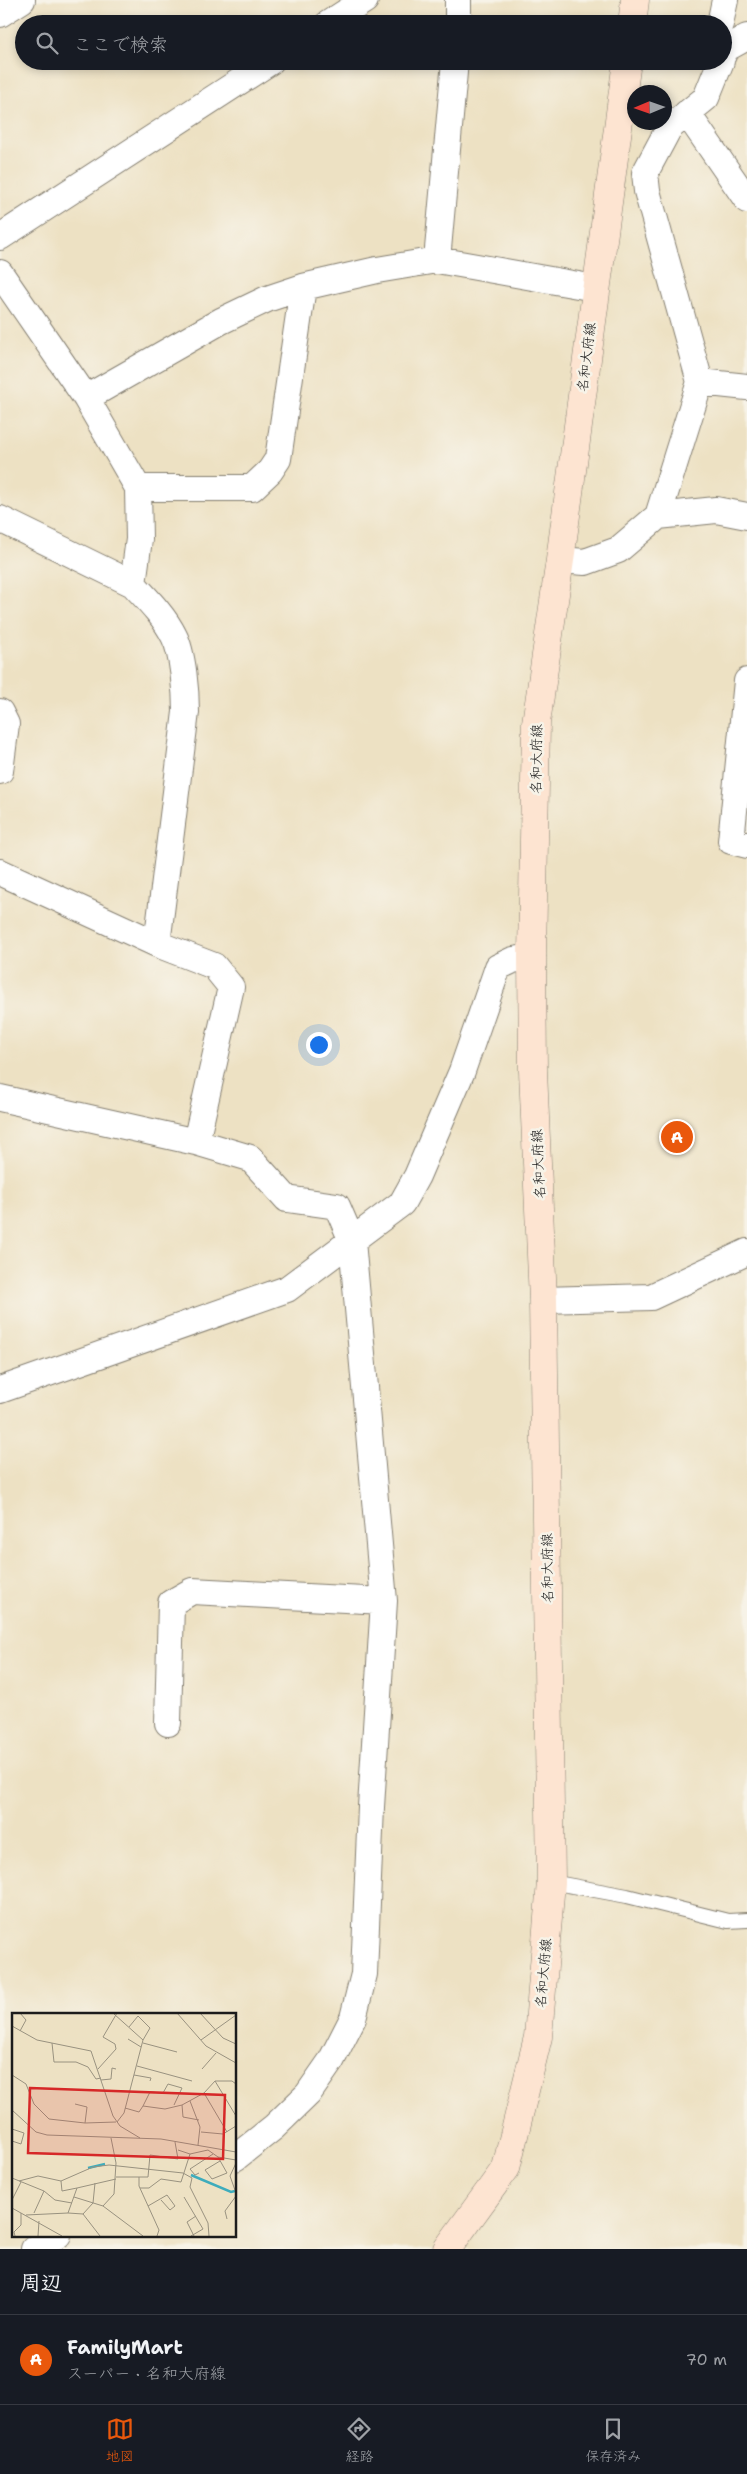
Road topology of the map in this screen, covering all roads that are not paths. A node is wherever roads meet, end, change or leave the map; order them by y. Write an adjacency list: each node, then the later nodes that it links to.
1 (22, 0): 6 (street)
2 (365, 0): 7 (street)
3 (458, 0): 8 (street)
4 (636, 0): 9 (main road)
5 (724, 0): 10 (street)
6 (0, 14)
7 (342, 15)
8 (458, 15)
9 (634, 15)
10 (722, 15)
11 (257, 70): 17 (street)
12 (453, 70): 18 (street)
13 (626, 70): 21 (main road, 名和大府線)
14 (719, 70): 15 (street)
15 (687, 113): 16 (street); 22 (street)
16 (747, 200)
17 (0, 237)
18 (437, 260): 20 (street); 21 (street)
19 (0, 273): 24 (street)
20 (303, 287): 24 (street); 25 (street)
21 (595, 288): 29 (main road, 名和大府線)
22 (700, 382): 23 (street); 26 (street)
23 (747, 387)
24 (86, 398): 25 (street)
25 (138, 488): 30 (street)
26 (658, 516): 27 (street); 29 (street)
27 (747, 516)
28 (0, 519): 30 (street)
29 (560, 560): 37 (main road, 名和大府線)
30 (133, 584): 36 (street)
31 (747, 681): 34 (street)
32 (0, 712): 33 (street)
33 (0, 771)
34 (747, 845)
35 (0, 872): 36 (street)
36 (157, 944): 39 (street)
37 (532, 957): 40 (street); 42 (main road, 名和大府線)
38 (0, 1098): 39 (street)
39 (196, 1142): 40 (street)
40 (352, 1240): 43 (street); 44 (street)
41 (747, 1252): 42 (street)
42 (543, 1300): 46 (main road, 名和大府線)
43 (0, 1390)
44 (384, 1601): 45 (street); 48 (street)
45 (168, 1723)
46 (551, 1882): 47 (lane); 51 (main road, 名和大府線)
47 (747, 1920)
48 (236, 2157)
49 (56, 2236): 50 (street)
50 (34, 2249)
51 (447, 2249)

